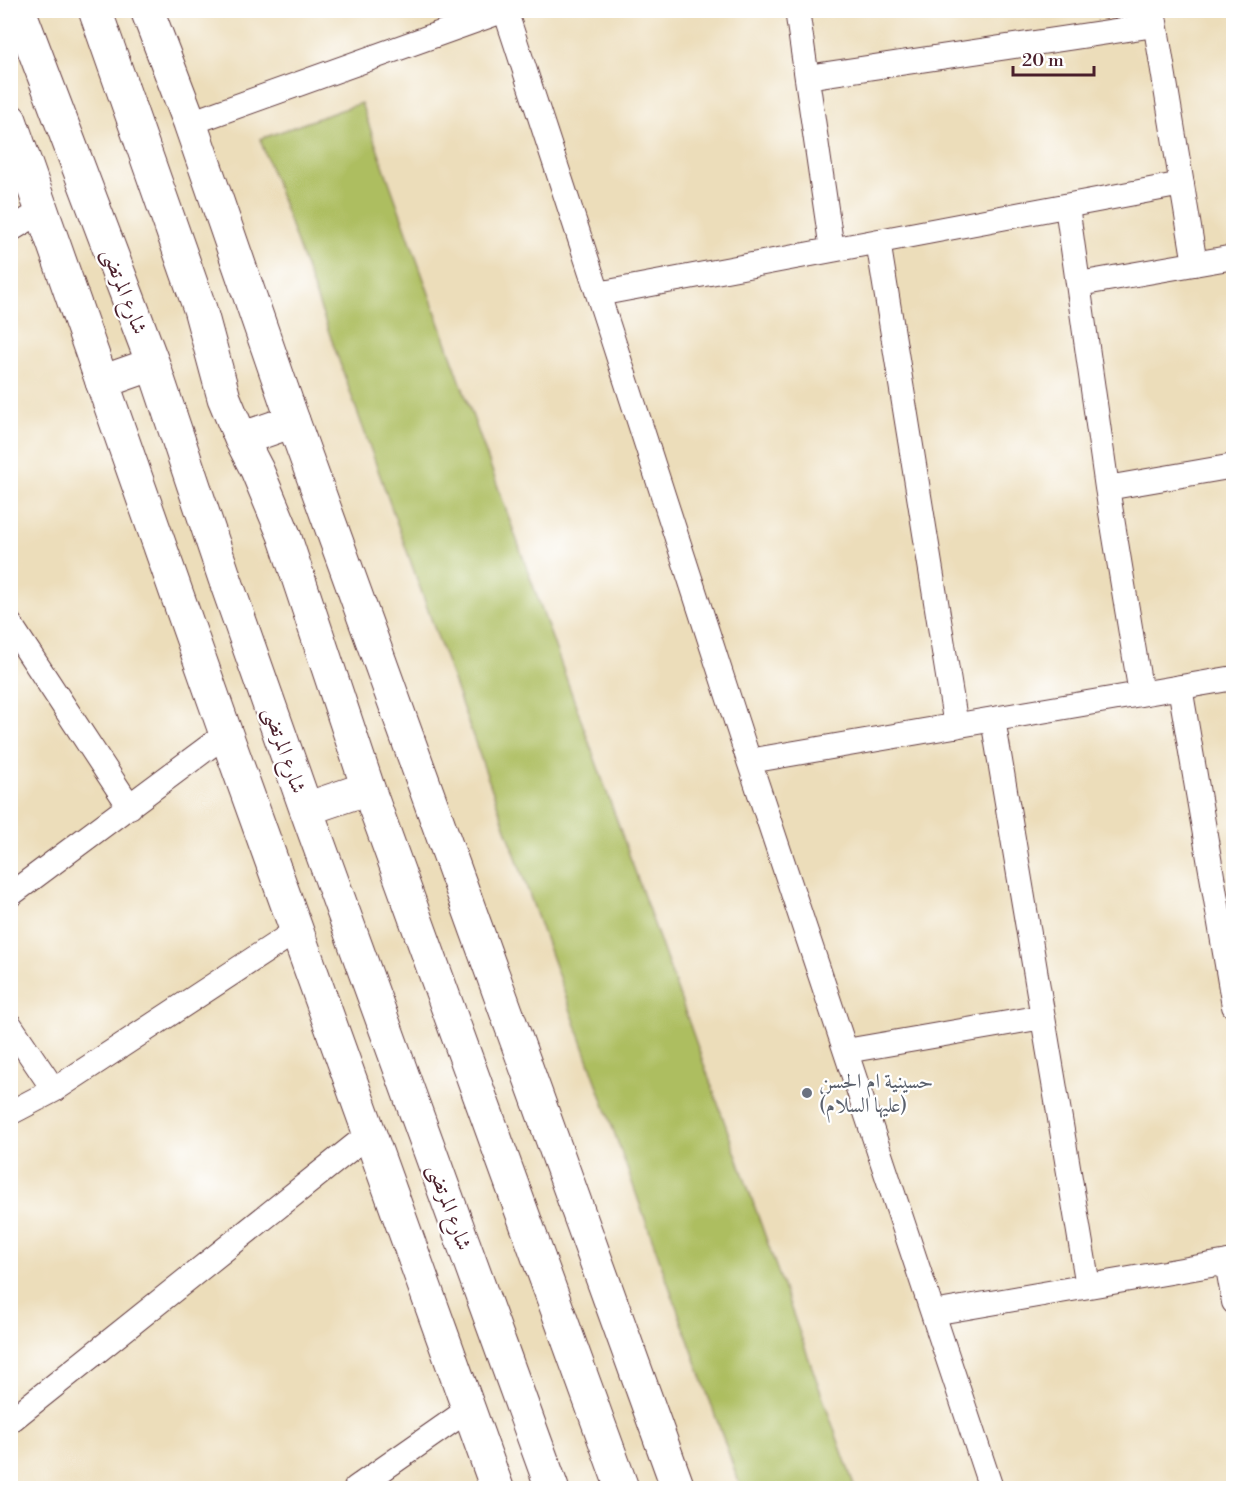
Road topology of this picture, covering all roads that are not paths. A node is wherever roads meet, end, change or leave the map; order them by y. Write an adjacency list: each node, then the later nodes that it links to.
1 (19, 10): 19 (main road, شارع المرتضى)
2 (95, 10): 22 (main road)
3 (147, 10): 8 (main road)
4 (797, 10): 6 (street)
5 (1154, 18): 6 (street); 9 (street)
6 (807, 77): 14 (street)
7 (10, 120): 11 (main road)
8 (190, 123): 18 (street); 21 (main road)
9 (1182, 184): 10 (street); 16 (street)
10 (1066, 206): 13 (street); 17 (street)
11 (42, 211): 12 (street); 20 (main road)
12 (10, 230)
13 (878, 241): 14 (street); 30 (street)
14 (832, 250): 18 (street)
15 (1233, 257): 16 (street)
16 (1195, 264): 17 (street)
17 (1079, 284): 24 (street)
18 (598, 294): 32 (street)
19 (153, 364): 20 (main road); 35 (main road, شارع المرتضى)
20 (102, 382): 31 (main road)
21 (293, 421): 22 (main road); 56 (main road)
22 (241, 439): 33 (main road)
23 (1233, 466): 24 (street)
24 (1107, 488): 28 (street)
25 (10, 624): 34 (street)
26 (1233, 678): 27 (street)
27 (1180, 687): 28 (street); 36 (street)
28 (1141, 694): 29 (street)
29 (993, 720): 30 (street); 40 (street)
30 (956, 726): 32 (street)
31 (226, 734): 34 (street); 38 (main road)
32 (749, 761): 42 (street)
33 (368, 788): 35 (main road); 55 (main road)
34 (129, 807): 37 (street)
35 (306, 809): 54 (main road, شارع المرتضى)
36 (1224, 887): 39 (street)
37 (10, 895)
38 (296, 931): 43 (street); 45 (main road)
39 (1233, 1006)
40 (1043, 1017): 42 (street); 47 (street)
41 (10, 1025): 43 (street)
42 (846, 1051): 49 (street)
43 (54, 1090): 44 (street)
44 (10, 1113)
45 (369, 1134): 50 (main road); 51 (street)
46 (1230, 1262): 47 (street); 48 (street)
47 (1088, 1286): 49 (street)
48 (1233, 1302)
49 (933, 1313): 57 (street)
50 (469, 1409): 52 (street); 53 (main road)
51 (10, 1421)
52 (356, 1488)
53 (497, 1488)
54 (552, 1488)
55 (622, 1488)
56 (678, 1488)
57 (991, 1488)

